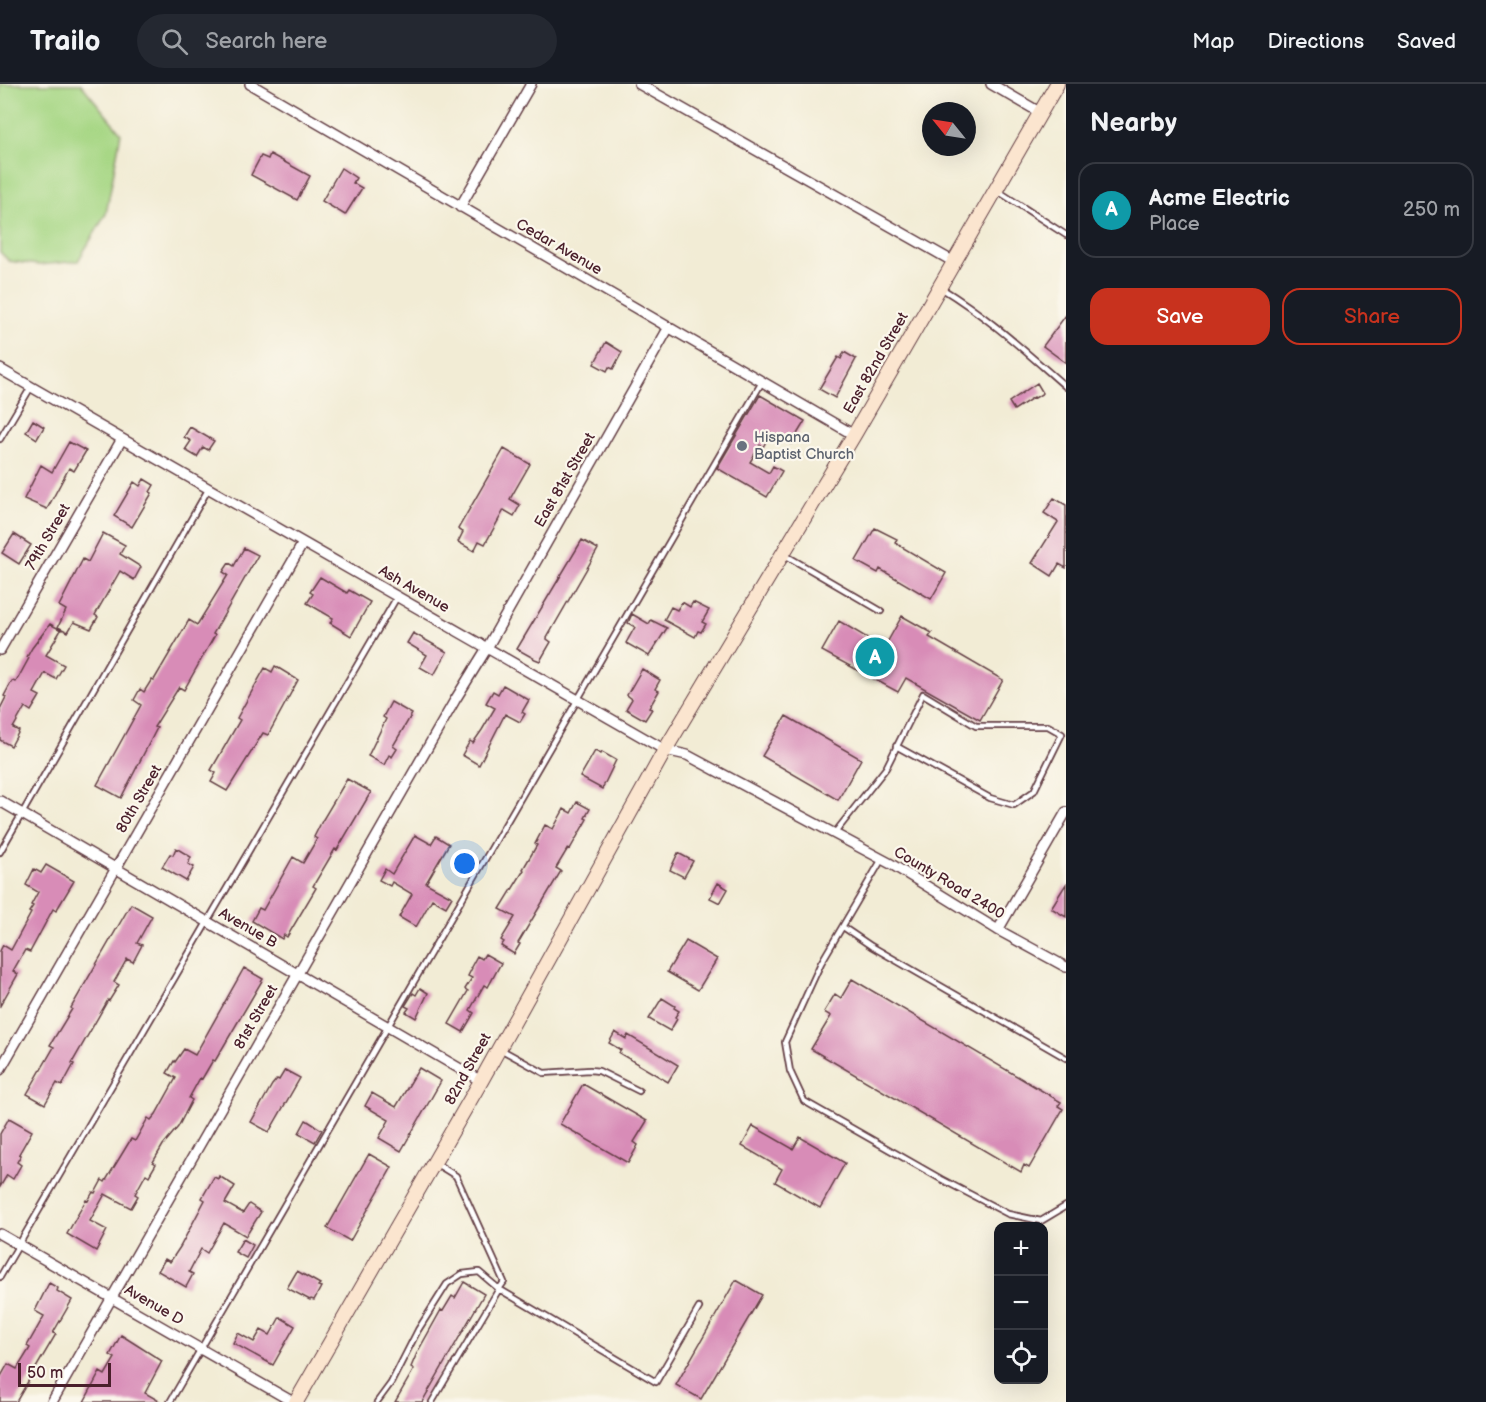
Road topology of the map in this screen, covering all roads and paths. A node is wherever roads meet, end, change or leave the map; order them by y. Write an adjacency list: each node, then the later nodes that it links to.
1 (250, 84): 8 (street, Cedar Avenue)
2 (531, 84): 8 (street)
3 (639, 84): 10 (street)
4 (991, 84): 6 (street)
5 (1057, 84): 6 (street, East 82nd Street)
6 (1041, 113): 7 (street, East 82nd Street)
7 (996, 190): 9 (lane); 10 (street, East 82nd Street)
8 (460, 207): 12 (street, Cedar Avenue)
9 (1066, 235)
10 (954, 262): 11 (street, East 82nd Street)
11 (939, 287): 16 (lane); 17 (street, East 82nd Street)
12 (669, 327): 14 (street, Cedar Avenue); 25 (street, East 81st Street)
13 (0, 369): 15 (street, Ash Avenue)
14 (762, 381): 17 (street, Cedar Avenue); 27 (lane)
15 (31, 387): 18 (lane); 19 (street, Ash Avenue)
16 (1066, 387)
17 (854, 435): 22 (street, East 82nd Street)
18 (0, 439)
19 (122, 439): 20 (street, Ash Avenue); 26 (street, 79th Street)
20 (209, 488): 21 (street, Ash Avenue); 32 (lane)
21 (303, 543): 23 (street, Ash Avenue); 37 (street, 80th Street)
22 (782, 554): 24 (lane); 29 (street, East 82nd Street)
23 (397, 597): 25 (street, Ash Avenue); 38 (lane)
24 (881, 611)
25 (487, 648): 27 (street, Ash Avenue); 42 (street, 81st Street)
26 (0, 650)
27 (577, 700): 29 (street, Ash Avenue); 43 (lane)
28 (896, 746): 28 (lane); 34 (lane)
29 (665, 750): 33 (street, Ash Avenue); 44 (street, 82nd Street)
30 (0, 801): 32 (street, Avenue B)
31 (1066, 812): 40 (street)
32 (22, 814): 35 (lane); 37 (street, Avenue B)
33 (816, 825): 34 (street, County Road 2400)
34 (834, 834): 36 (street, County Road 2400)
35 (0, 852)
36 (882, 859): 39 (lane); 40 (street, County Road 2400)
37 (116, 868): 38 (street, Avenue B); 46 (street, 80th Street)
38 (207, 921): 42 (street, Avenue B); 52 (lane)
39 (843, 927): 45 (lane); 50 (lane)
40 (998, 930): 41 (street, County Road 2400)
41 (1066, 967)
42 (298, 974): 43 (street, Avenue B); 55 (street, 81st Street)
43 (388, 1026): 47 (street, Avenue B); 57 (lane)
44 (499, 1048): 47 (street, 82nd Street); 48 (lane)
45 (1066, 1058)
46 (0, 1070)
47 (481, 1081): 49 (street, 82nd Street)
48 (639, 1091)
49 (434, 1163): 54 (lane); 60 (street, 82nd Street)
50 (1066, 1206)
51 (0, 1234): 52 (street, Avenue D)
52 (19, 1245): 53 (lane); 55 (street, Avenue D)
53 (0, 1277)
54 (499, 1289): 56 (lane); 61 (lane); 62 (lane)
55 (112, 1298): 57 (street, Avenue D); 58 (street, 81st Street)
56 (699, 1308)
57 (201, 1350): 59 (lane); 60 (street, Avenue D)
58 (52, 1402)
59 (170, 1402)
60 (294, 1402)
61 (377, 1402)
62 (432, 1402)

